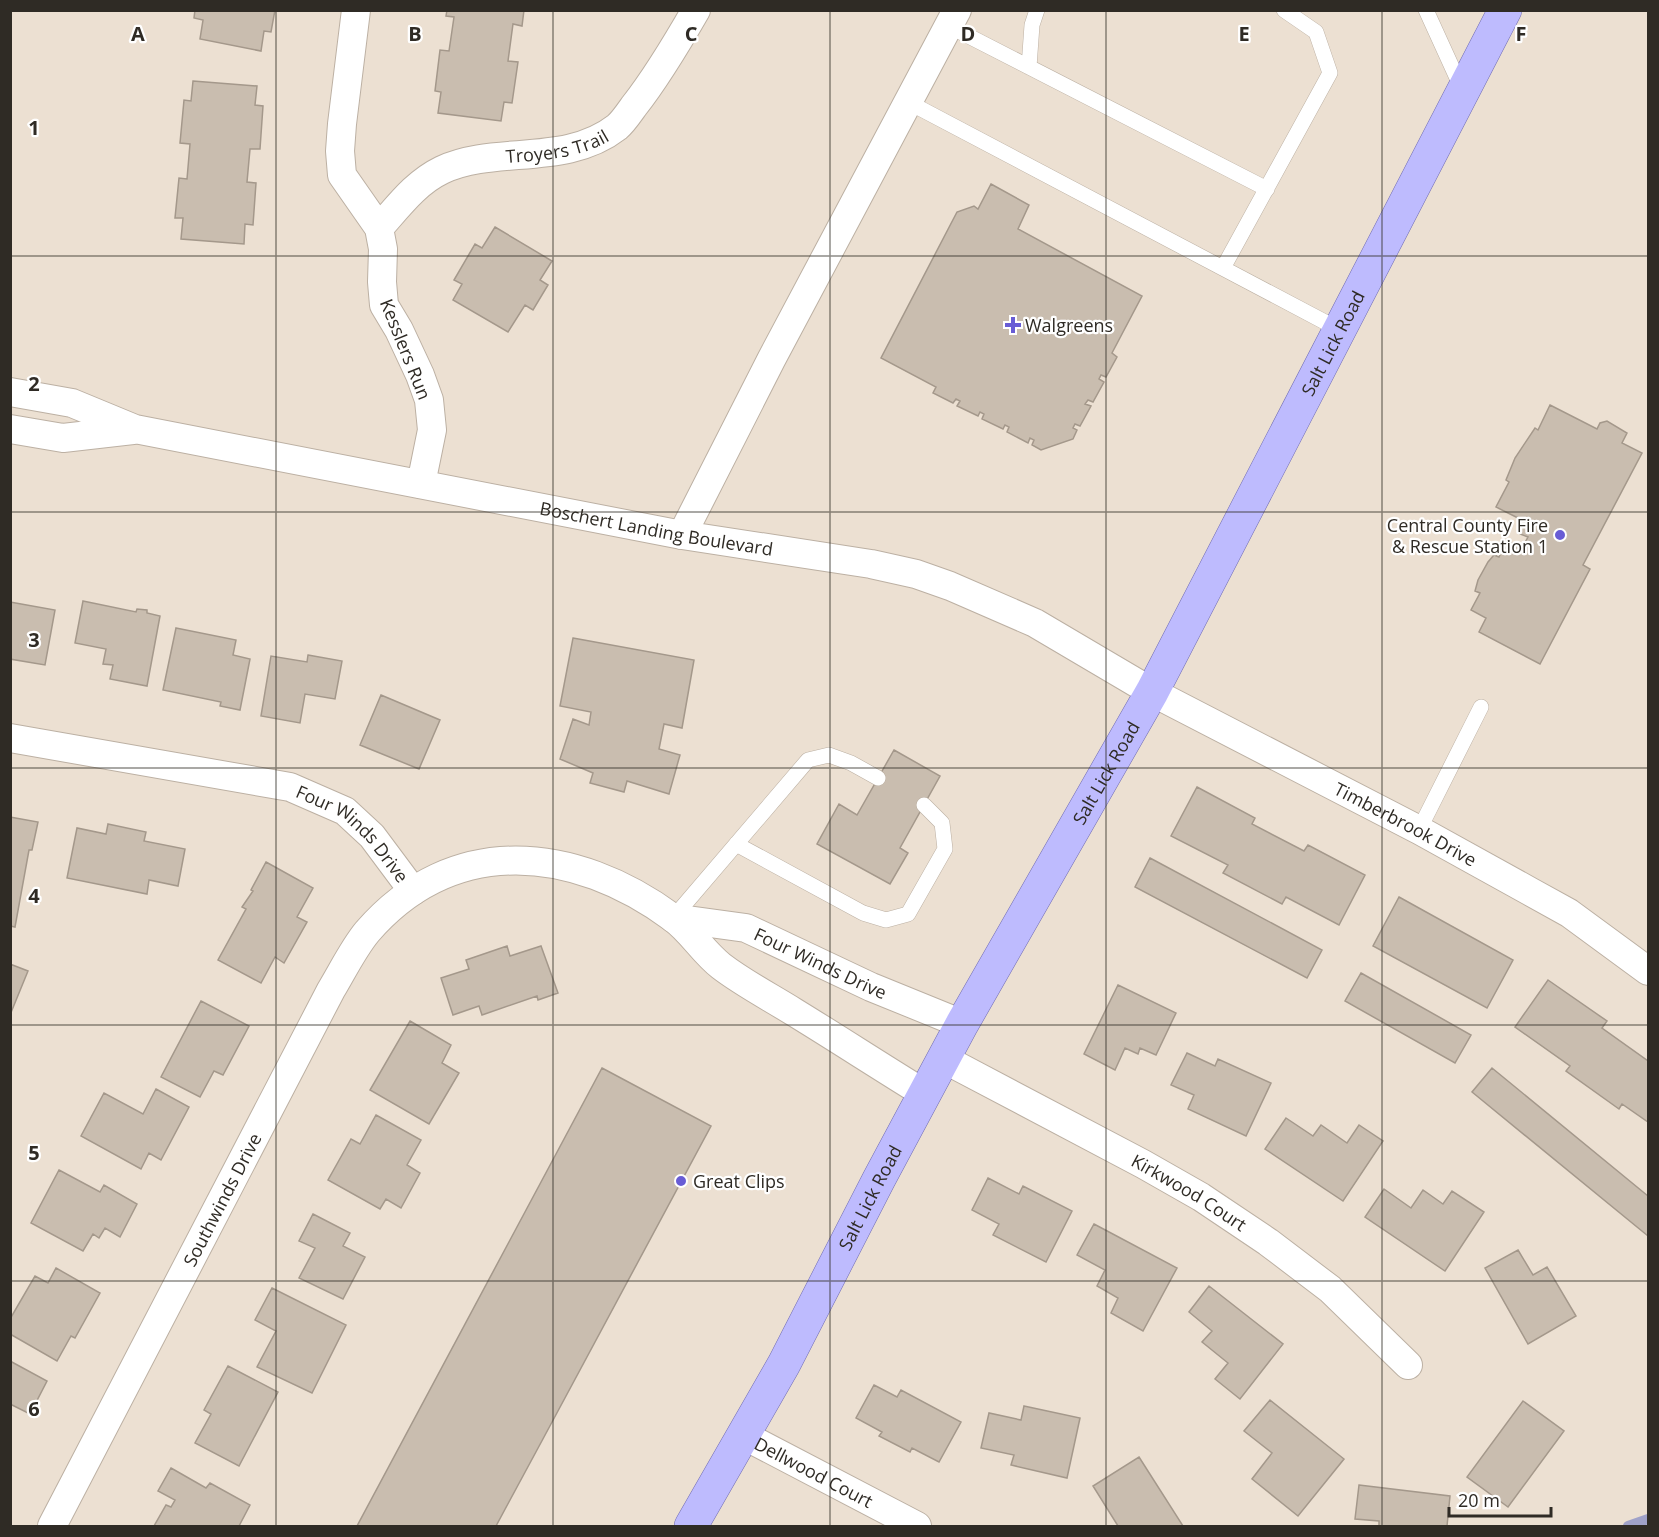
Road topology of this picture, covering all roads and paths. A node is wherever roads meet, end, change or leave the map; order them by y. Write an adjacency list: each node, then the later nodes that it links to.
1 (356, 10): 12 (street, Kesslers Run)
2 (696, 10): 12 (street, Troyers Trail)
3 (1037, 10): 8 (lane)
4 (1284, 10): 11 (lane)
5 (1426, 10): 9 (lane)
6 (1505, 10): 9 (main road, Salt Lick Road)
7 (953, 18): 8 (lane); 10 (street)
8 (1029, 67): 11 (lane)
9 (1463, 91): 14 (main road, Salt Lick Road)
10 (908, 102): 13 (lane); 19 (street)
11 (1267, 189): 13 (lane)
12 (379, 228): 18 (street, Kesslers Run)
13 (1223, 268): 14 (lane)
14 (1340, 330): 20 (main road, Salt Lick Road)
15 (10, 392): 17 (street, Boschert Landing Boulevard)
16 (10, 429): 17 (street, Boschert Landing Boulevard)
17 (135, 429): 18 (street, Boschert Landing Boulevard)
18 (421, 484): 19 (street, Boschert Landing Boulevard)
19 (682, 535): 20 (street, Boschert Landing Boulevard)
20 (1152, 692): 25 (street, Timberbrook Drive); 30 (main road, Salt Lick Road)
21 (1481, 707): 25 (lane)
22 (10, 738): 27 (street, Four Winds Drive)
23 (878, 778): 26 (lane)
24 (924, 805): 26 (lane)
25 (1419, 830): 29 (street, Timberbrook Drive)
26 (736, 844): 28 (lane)
27 (413, 891): 28 (street, Four Winds Drive); 35 (street, Southwinds Drive)
28 (673, 918): 30 (street, Four Winds Drive); 32 (street, Four Winds Drive)
29 (1648, 971)
30 (962, 1024): 31 (main road, Salt Lick Road)
31 (944, 1059): 32 (main road, Salt Lick Road); 33 (street, Kirkwood Court)
32 (925, 1094): 34 (main road, Salt Lick Road)
33 (1407, 1365)
34 (742, 1435): 36 (main road, Salt Lick Road); 37 (street, Dellwood Court)
35 (52, 1527)
36 (692, 1527)
37 (917, 1527)

